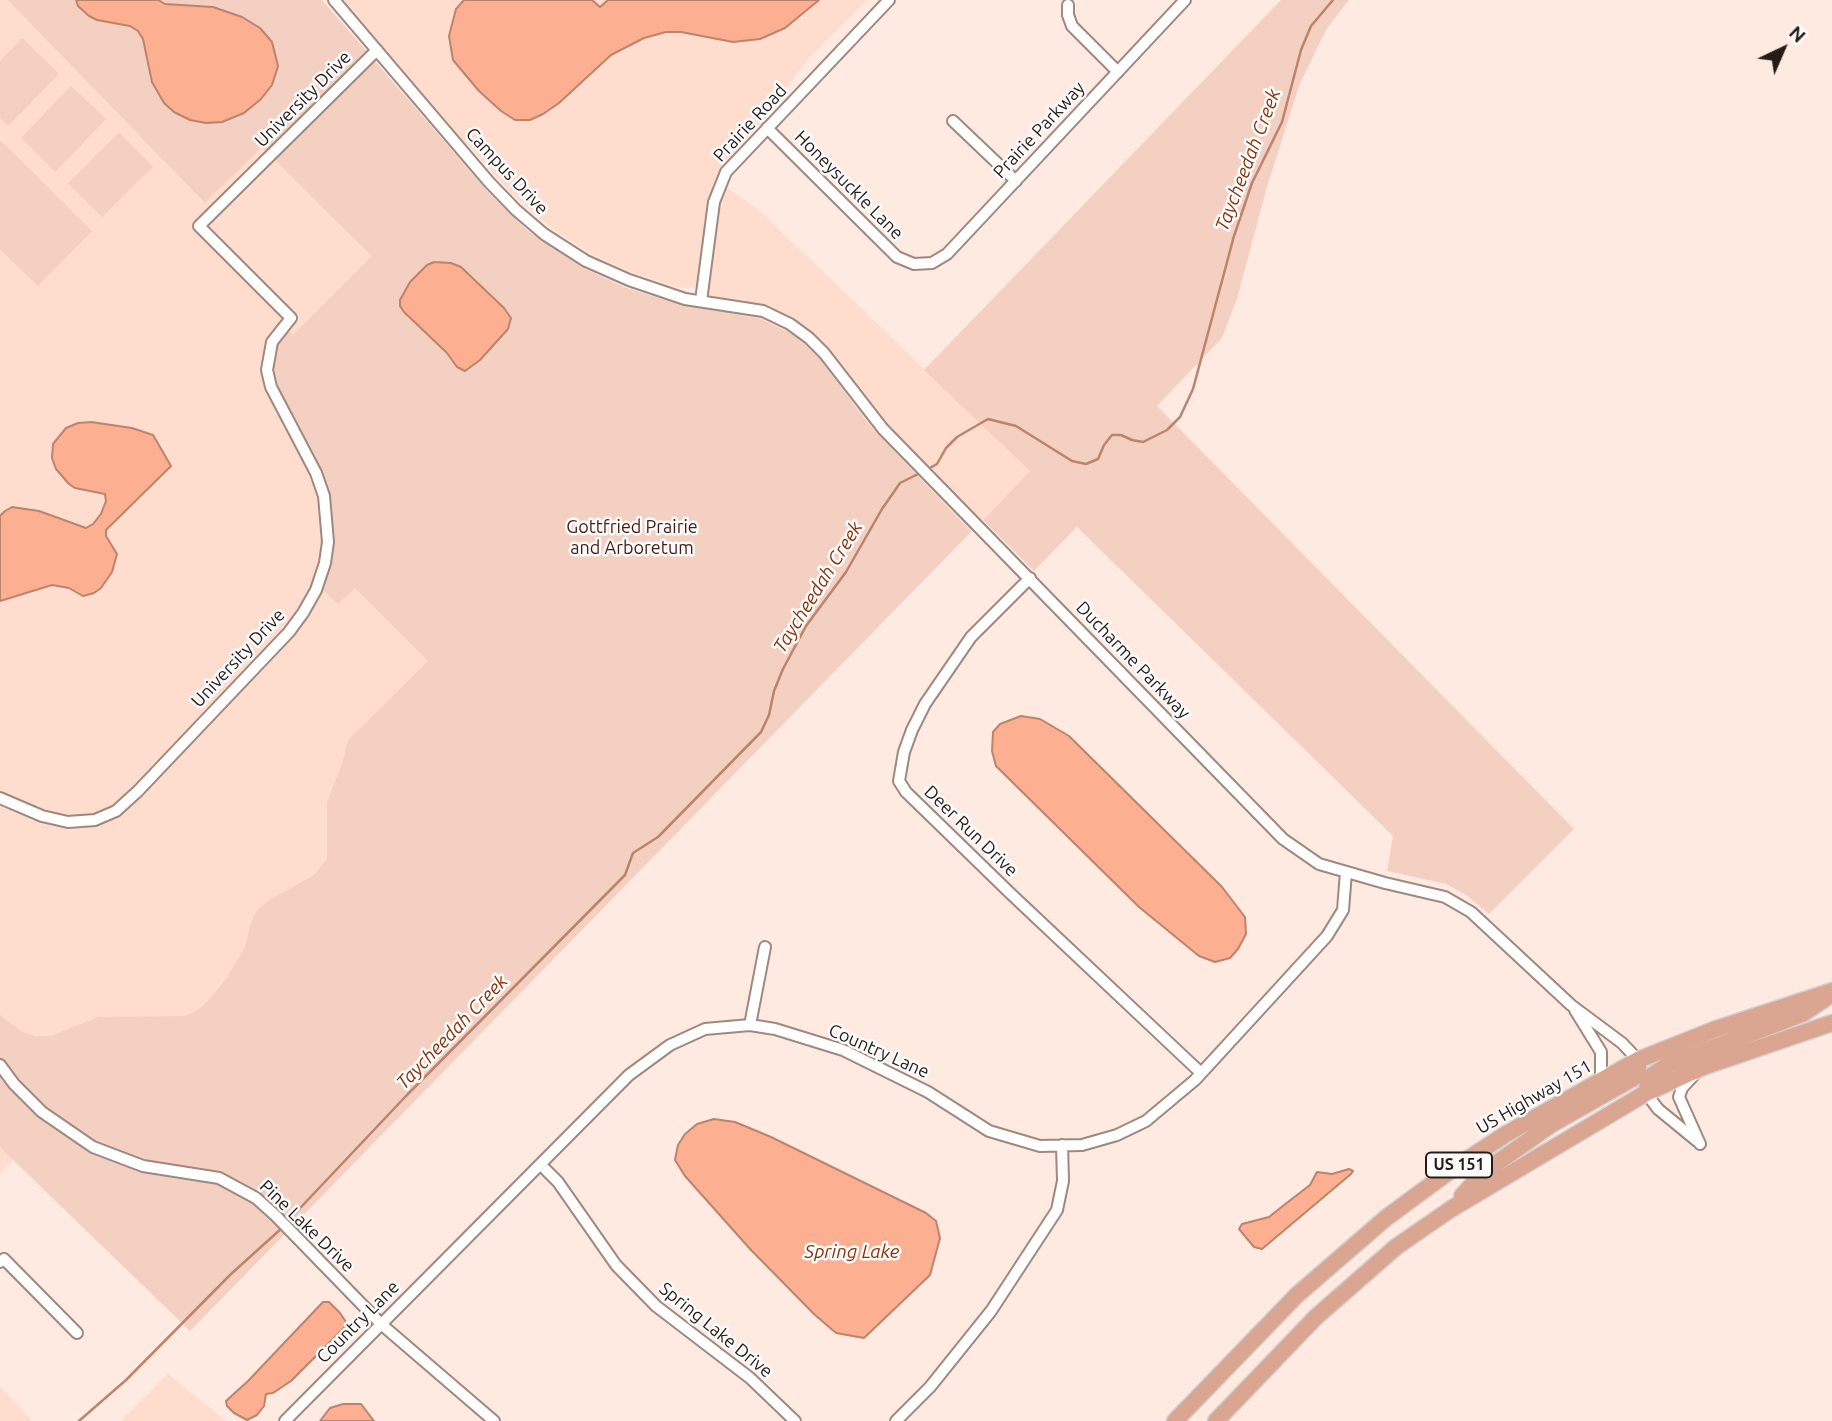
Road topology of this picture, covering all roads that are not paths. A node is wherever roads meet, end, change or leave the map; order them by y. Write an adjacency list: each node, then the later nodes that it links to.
1 (334, 0): 5 (street, Campus Drive)
2 (889, 0): 8 (street, Prairie Road)
3 (1185, 0): 6 (street, Prairie Parkway)
4 (1068, 5): 6 (street)
5 (377, 50): 11 (street, Campus Drive); 13 (street, University Drive)
6 (1118, 72): 9 (street, Prairie Parkway)
7 (953, 121): 9 (street)
8 (767, 128): 10 (street, Honeysuckle Lane); 11 (street, Prairie Road)
9 (1016, 181): 10 (street, Prairie Parkway)
10 (909, 263)
11 (701, 301): 12 (street, Ducharme Parkway)
12 (1030, 578): 14 (street, Ducharme Parkway); 23 (street, Deer Run Drive)
13 (0, 798)
14 (1346, 872): 17 (street, Ducharme Parkway); 23 (street, Country Lane)
15 (765, 947): 19 (street)
16 (1832, 993): 20 (main road, US Highway 151 / US 151); 25 (main road)
17 (1571, 1004): 20 (street, Ducharme Parkway); 24 (street, Ducharme Parkway)
18 (1832, 1023): 22 (main road, US 151)
19 (750, 1025): 26 (street, Country Lane); 27 (street, Country Lane)
20 (1638, 1060): 24 (main road, US Highway 151 / US 151); 28 (main road)
21 (0, 1065): 30 (street, Pine Lake Drive)
22 (1703, 1067): 25 (main road, US 151); 25 (street)
23 (1201, 1073): 26 (street, Country Lane)
24 (1601, 1080): 36 (main road, US Highway 151 / US 151)
25 (1646, 1093): 28 (main road, US 151)
26 (1062, 1145): 35 (street)
27 (541, 1165): 30 (street, Country Lane); 34 (street, Spring Lake Drive)
28 (1451, 1209): 37 (main road, US 151)
29 (0, 1262): 31 (street)
30 (381, 1324): 32 (street, Country Lane); 33 (street, Pine Lake Drive)
31 (77, 1333)
32 (285, 1421)
33 (494, 1421)
34 (795, 1421)
35 (896, 1421)
36 (1175, 1421)
37 (1216, 1421)

